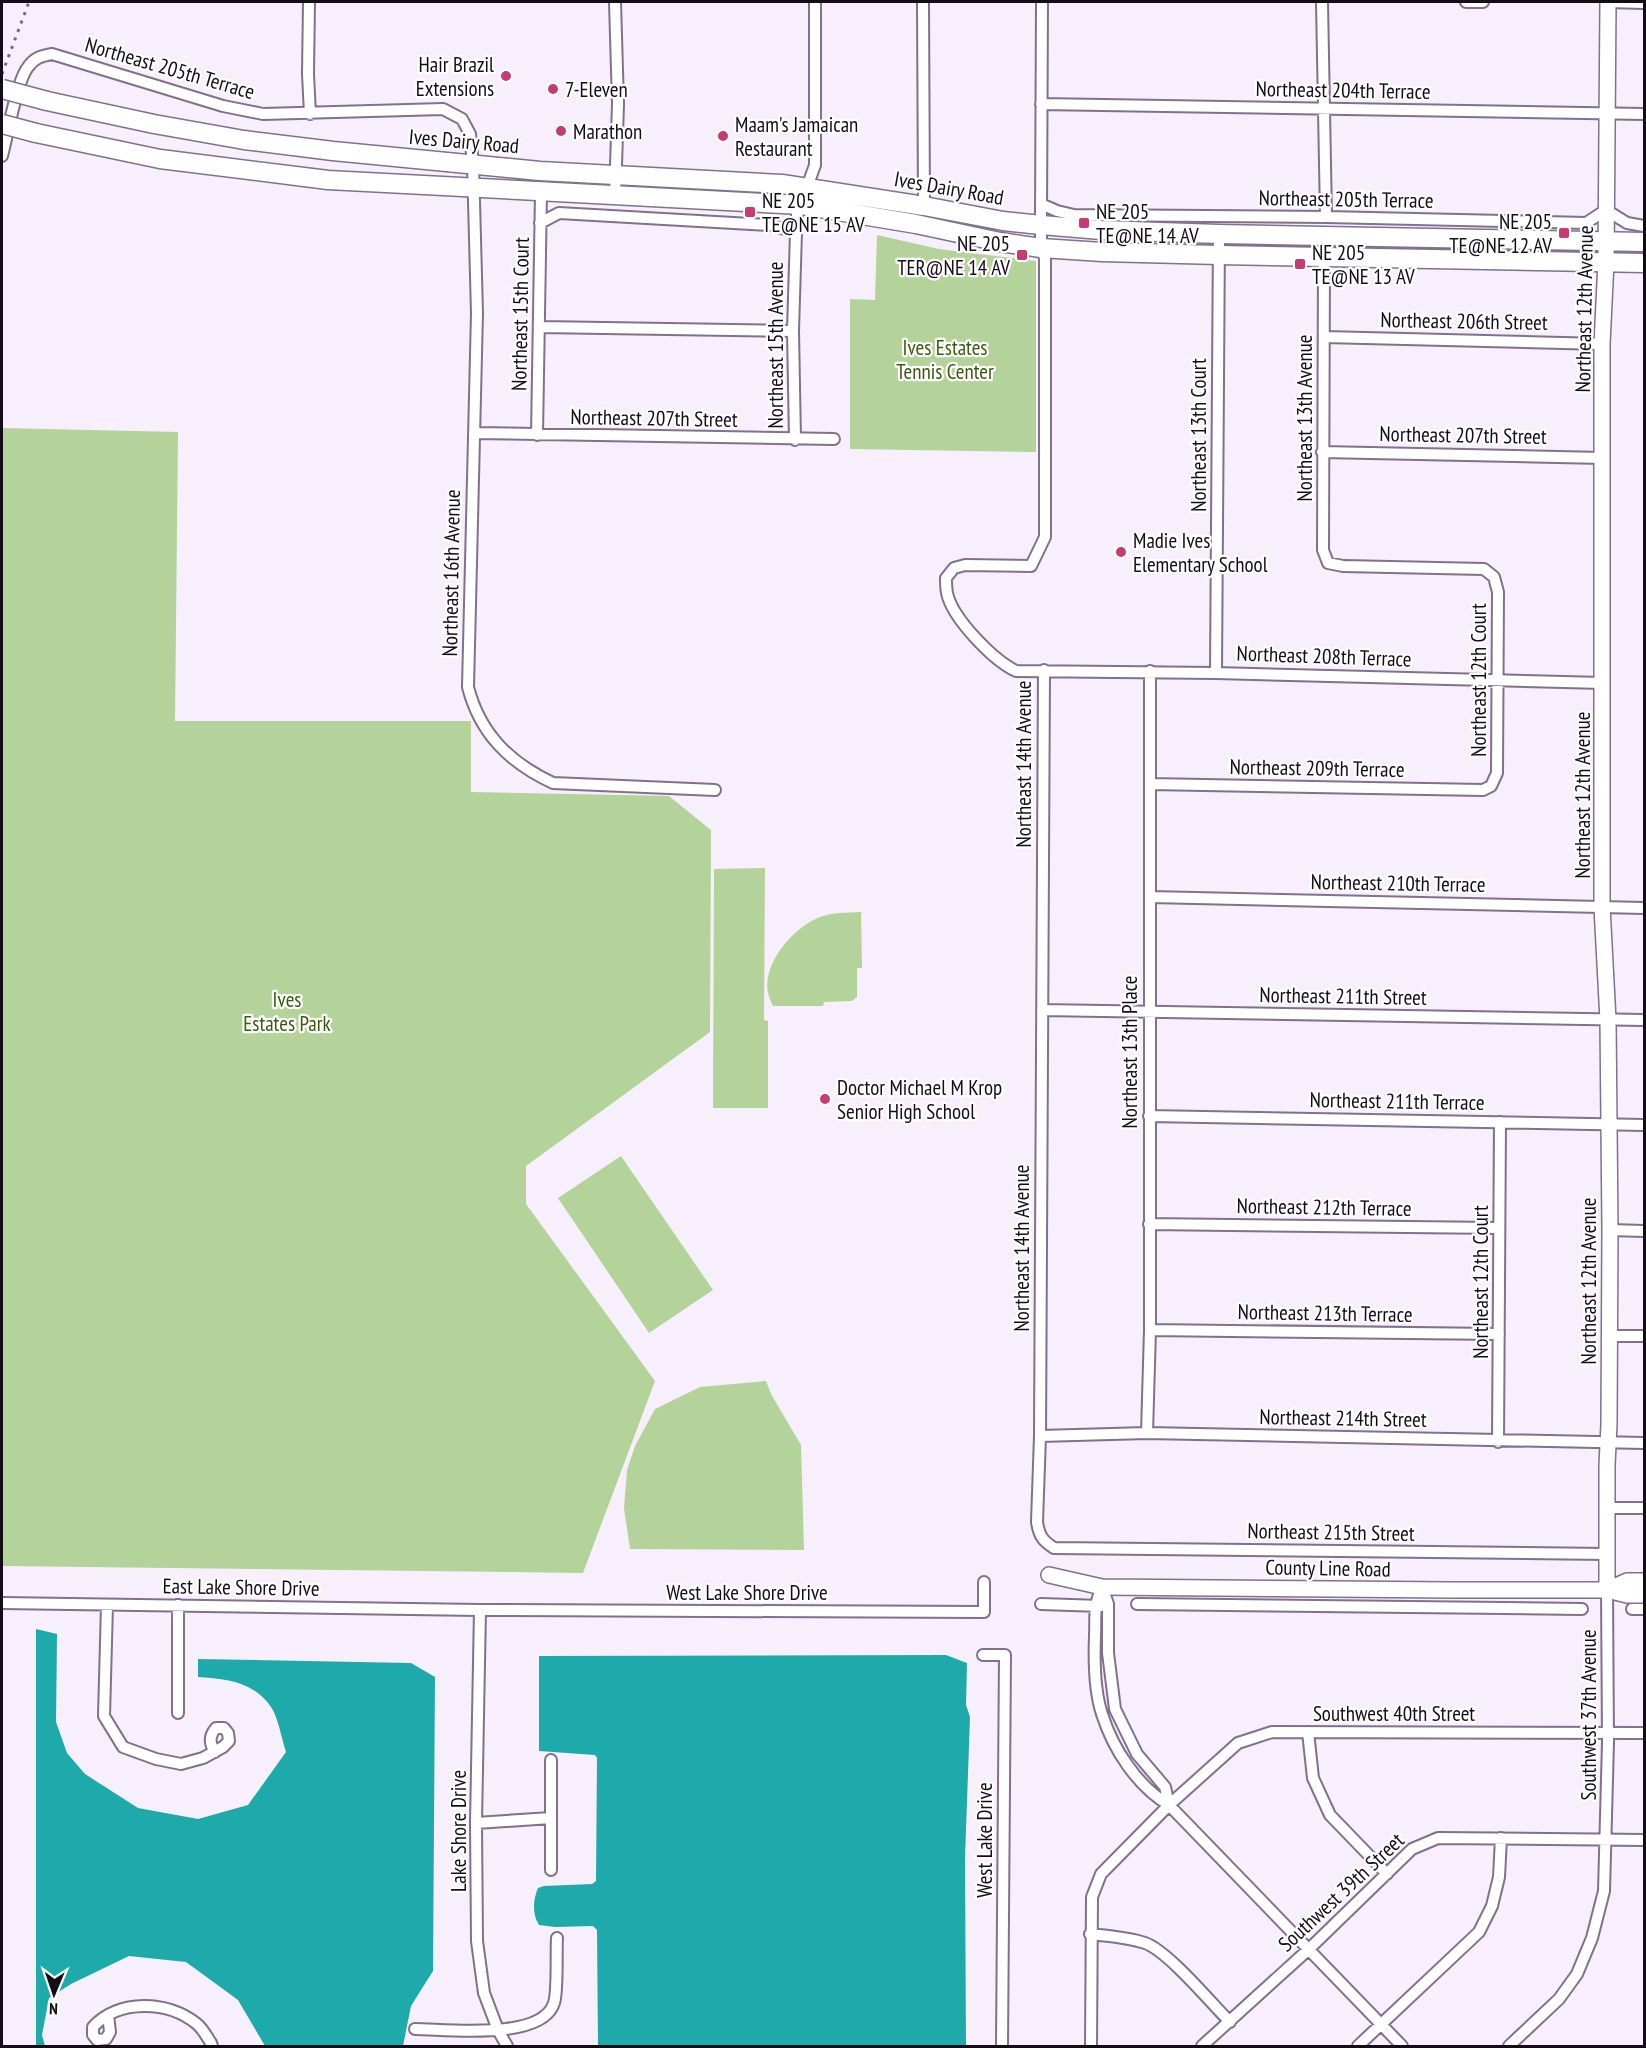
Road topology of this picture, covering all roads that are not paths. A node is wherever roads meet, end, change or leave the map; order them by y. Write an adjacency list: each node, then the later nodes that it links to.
1 (309, 2): 14 (street)
2 (615, 2): 20 (street)
3 (815, 2): 24 (street, Northeast 15th Avenue)
4 (923, 2): 26 (street)
5 (1042, 2): 12 (street, Northeast 14th Avenue)
6 (1322, 2): 13 (street)
7 (1466, 2): 8 (street)
8 (1483, 2)
9 (1608, 2): 10 (street); 15 (street, Northeast 12th Avenue)
10 (1644, 3)
11 (10, 89): 14 (street, Northeast 205th Terrace); 18 (street, Northeast 205th Terrace); 19 (main road, Ives Dairy Road, bridge)
12 (1041, 104): 13 (street, Northeast 204th Terrace); 25 (street, Northeast 14th Avenue)
13 (1324, 109): 15 (street, Northeast 204th Terrace); 28 (street)
14 (310, 114): 19 (street, Northeast 205th Terrace)
15 (1607, 114): 16 (street, Northeast 204th Terrace); 27 (street, Northeast 12th Avenue)
16 (1644, 114)
17 (2, 124): 21 (main road, Ives Dairy Road, bridge)
18 (2, 156)
19 (473, 164): 20 (main road, Ives Dairy Road); 21 (street, Northeast 16th Avenue)
20 (615, 175): 23 (street); 24 (main road, Ives Dairy Road)
21 (473, 188): 22 (main road, Ives Dairy Road); 45 (street, Northeast 16th Avenue)
22 (541, 193): 23 (main road, Ives Dairy Road); 29 (street, Northeast 15th Court)
23 (615, 196): 24 (main road, Ives Dairy Road)
24 (805, 197): 26 (main road, Ives Dairy Road); 32 (street, Northeast 15th Avenue); 36 (main road, Ives Dairy Road)
25 (1041, 204): 28 (street, Northeast 205th Terrace); 30 (street, Northeast 14th Avenue)
26 (924, 206): 30 (main road, Ives Dairy Road)
27 (1606, 210): 28 (street, Northeast 205th Terrace); 31 (street); 34 (street, Northeast 12th Avenue)
28 (1326, 217)
29 (540, 223): 32 (street); 41 (street, Northeast 15th Court)
30 (1041, 225): 33 (main road, Ives Dairy Road); 36 (street, Northeast 14th Avenue)
31 (1644, 226)
32 (796, 232): 42 (street, Northeast 15th Avenue)
33 (1219, 234): 34 (main road, Ives Dairy Road); 37 (street, Northeast 13th Court)
34 (1606, 241): 35 (main road, Ives Dairy Road); 39 (street, Northeast 12th Avenue)
35 (1644, 242)
36 (1041, 248): 37 (main road, Ives Dairy Road); 52 (street, Northeast 14th Avenue)
37 (1219, 255): 38 (main road, Ives Dairy Road); 54 (street, Northeast 13th Court)
38 (1324, 257): 39 (main road, Ives Dairy Road); 43 (street, Northeast 13th Avenue)
39 (1606, 262): 40 (main road, Ives Dairy Road); 44 (street, Northeast 12th Avenue)
40 (1644, 263)
41 (540, 327): 42 (street); 46 (street, Northeast 15th Court)
42 (793, 331): 48 (street, Northeast 15th Avenue)
43 (1324, 337): 44 (street, Northeast 206th Street); 49 (street, Northeast 13th Avenue)
44 (1602, 344): 50 (street, Northeast 12th Avenue)
45 (474, 432): 46 (street, Northeast 207th Street); 58 (street, Northeast 16th Avenue)
46 (537, 435): 48 (street, Northeast 207th Street)
47 (834, 439): 48 (street, Northeast 207th Street)
48 (795, 440)
49 (1322, 452): 50 (street, Northeast 207th Street); 51 (street, Northeast 13th Avenue)
50 (1603, 458): 56 (street, Northeast 12th Avenue)
51 (1484, 569): 55 (street, Northeast 12th Court)
52 (1044, 670): 53 (street, Northeast 208th Terrace); 63 (street, Northeast 14th Avenue)
53 (1150, 671): 54 (street, Northeast 208th Terrace); 57 (street, Northeast 13th Place)
54 (1216, 673): 55 (street, Northeast 208th Terrace)
55 (1497, 681): 56 (street, Northeast 208th Terrace); 59 (street, Northeast 12th Court)
56 (1603, 683): 61 (street, Northeast 12th Avenue)
57 (1150, 784): 59 (street, Northeast 209th Terrace); 60 (street, Northeast 13th Place)
58 (715, 790)
59 (1483, 790)
60 (1150, 897): 61 (street, Northeast 210th Terrace); 64 (street, Northeast 13th Place)
61 (1602, 907): 62 (street, Northeast 210th Terrace); 65 (street, Northeast 12th Avenue)
62 (1644, 908)
63 (1042, 1010): 64 (street, Northeast 211th Street); 80 (street, Northeast 14th Avenue)
64 (1148, 1013): 65 (street, Northeast 211th Street); 67 (street, Northeast 13th Place)
65 (1608, 1020): 66 (street, Northeast 211th Street); 69 (street, Northeast 12th Avenue)
66 (1644, 1020)
67 (1149, 1116): 68 (street, Northeast 211th Terrace); 71 (street, Northeast 13th Place)
68 (1500, 1122): 69 (street, Northeast 211th Terrace); 72 (street, Northeast 12th Court)
69 (1609, 1125): 70 (street, Northeast 211th Terrace); 73 (street, Northeast 12th Avenue)
70 (1644, 1125)
71 (1149, 1224): 72 (street, Northeast 212th Terrace); 75 (street, Northeast 13th Place)
72 (1499, 1228): 76 (street, Northeast 12th Court)
73 (1610, 1230): 74 (street); 77 (street, Northeast 12th Avenue)
74 (1644, 1231)
75 (1150, 1330): 76 (street, Northeast 213th Terrace); 79 (street, Northeast 13th Place)
76 (1499, 1334): 81 (street, Northeast 12th Court)
77 (1609, 1336): 78 (street); 82 (street, Northeast 12th Avenue)
78 (1644, 1336)
79 (1147, 1433): 80 (street, Northeast 214th Street); 81 (street, Northeast 214th Street)
80 (1040, 1436): 86 (street, Northeast 14th Avenue)
81 (1498, 1442): 82 (street, Northeast 214th Street)
82 (1608, 1443): 83 (street, Northeast 214th Street); 84 (street, Northeast 12th Avenue)
83 (1644, 1443)
84 (1606, 1508): 85 (street); 87 (street, Northeast 12th Avenue)
85 (1644, 1508)
86 (1054, 1548): 87 (street, Northeast 215th Street)
87 (1607, 1554): 92 (street, Northeast 12th Avenue)
88 (1049, 1575): 91 (street, County Line Road)
89 (1644, 1581): 92 (street, County Line Road)
90 (984, 1582): 104 (street, West Lake Shore Drive)
91 (1102, 1587): 92 (street, County Line Road); 99 (street); 100 (street)
92 (1607, 1590): 93 (street, County Line Road); 108 (street, Southwest 37th Avenue)
93 (1644, 1595)
94 (2, 1603): 97 (street, East Lake Shore Drive)
95 (1041, 1604): 99 (street)
96 (1137, 1604): 101 (street)
97 (107, 1605): 98 (street, East Lake Shore Drive); 110 (street)
98 (178, 1605): 104 (street, East Lake Shore Drive); 106 (street)
99 (1094, 1606): 100 (street); 112 (street)
100 (1108, 1606): 112 (street)
101 (1582, 1608)
102 (1632, 1609): 103 (street)
103 (1644, 1609)
104 (480, 1610): 114 (street, Lake Shore Drive)
105 (983, 1655): 130 (street, West Lake Drive)
106 (177, 1713)
107 (1308, 1732): 108 (street, Southwest 40th Street); 112 (street, Southwest 40th Street); 119 (street)
108 (1608, 1733): 109 (street, Southwest 40th Street); 116 (street, Southwest 37th Avenue)
109 (1644, 1733)
110 (215, 1752)
111 (551, 1760): 113 (street)
112 (1168, 1805): 120 (street, Southwest 40th Street); 122 (street)
113 (550, 1818): 114 (street); 118 (street)
114 (476, 1822): 127 (street, Lake Shore Drive)
115 (1501, 1838): 116 (street, Southwest 39th Street); 119 (street, Southwest 39th Street); 125 (street)
116 (1606, 1840): 117 (street, Southwest 39th Street); 135 (street, Southwest 37th Avenue)
117 (1644, 1840)
118 (551, 1870)
119 (1387, 1874): 122 (street, Southwest 39th Street)
120 (1090, 1934): 124 (street); 131 (street, Southwest 40th Street)
121 (557, 1938): 127 (street)
122 (1308, 1949): 124 (street, Southwest 39th Street); 125 (street)
123 (108, 2014): 128 (street)
124 (1230, 2022): 132 (street, Southwest 39th Street)
125 (1381, 2024): 133 (street); 134 (street)
126 (415, 2029): 127 (street)
127 (498, 2031): 129 (street, Lake Shore Drive)
128 (212, 2046)
129 (507, 2046)
130 (1002, 2046)
131 (1091, 2046)
132 (1202, 2046)
133 (1358, 2046)
134 (1402, 2046)
135 (1509, 2046)

